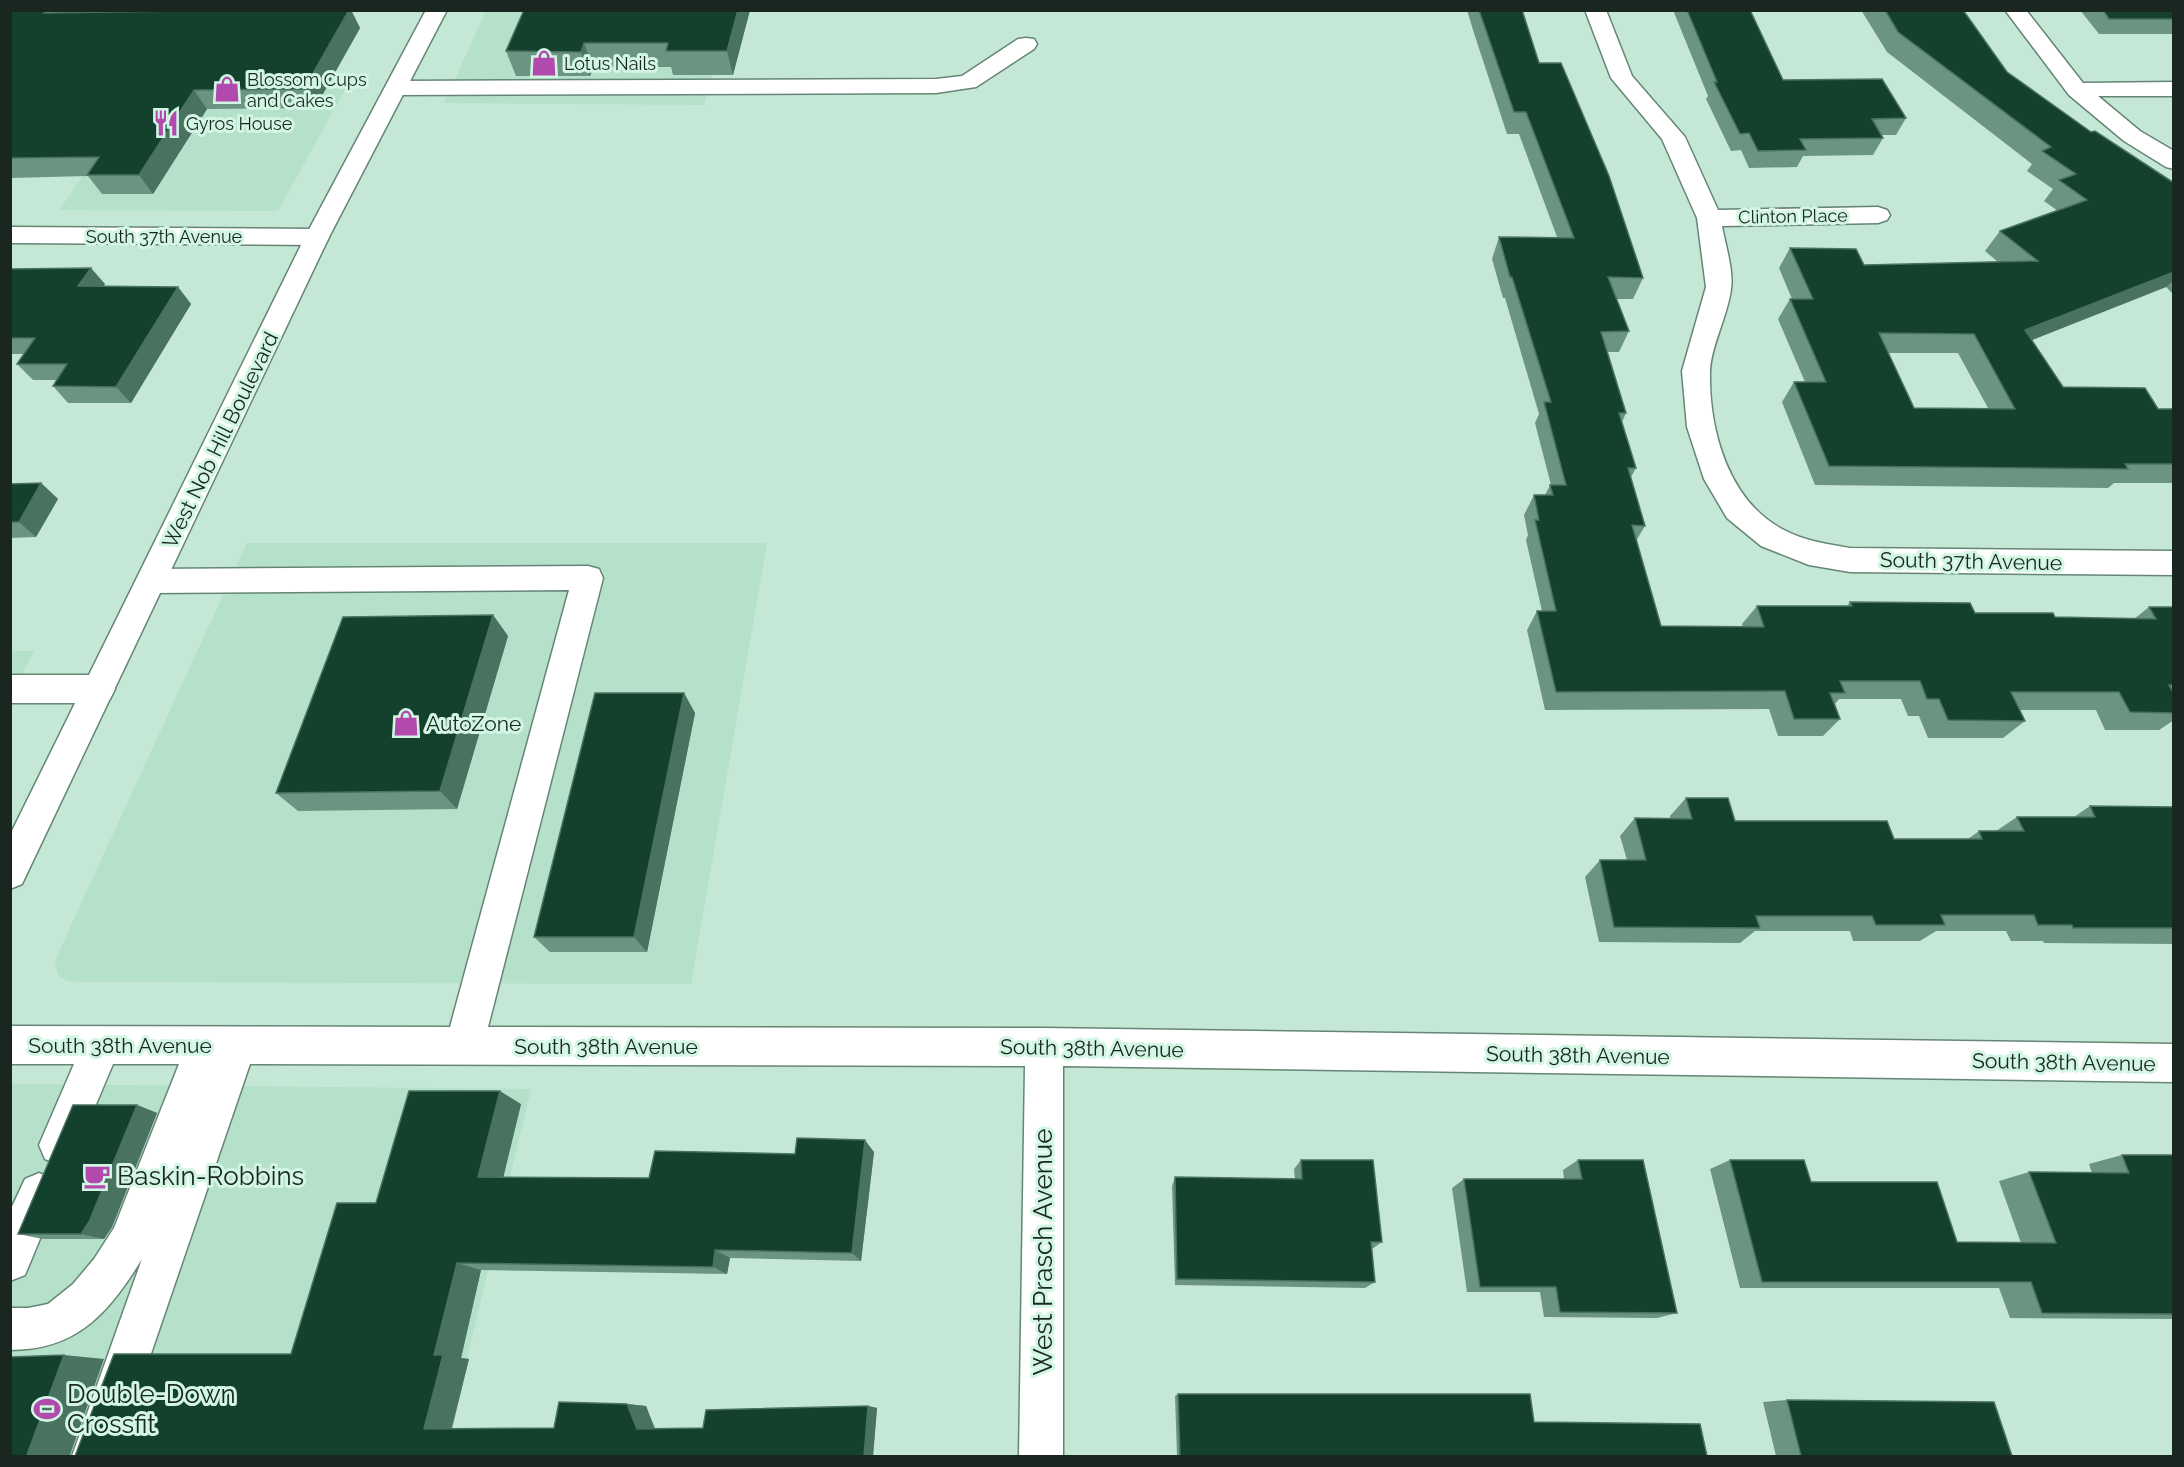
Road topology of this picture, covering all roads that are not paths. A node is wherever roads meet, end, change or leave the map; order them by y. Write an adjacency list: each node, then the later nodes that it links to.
1 (437, 10): 5 (street, West Nob Hill Boulevard)
2 (1595, 10): 10 (street, South 37th Avenue)
3 (2015, 10): 7 (street)
4 (1026, 44): 5 (street)
5 (396, 88): 12 (street, West Nob Hill Boulevard)
6 (2174, 89): 7 (street)
7 (2077, 90): 8 (street)
8 (2174, 162)
9 (1878, 214): 10 (street, Clinton Place)
10 (1709, 218): 13 (street, South 37th Avenue)
11 (10, 236): 12 (street, South 37th Avenue)
12 (317, 237): 14 (street, West Nob Hill Boulevard)
13 (2174, 563)
14 (152, 581): 16 (street, West Nob Hill Boulevard); 21 (street)
15 (10, 689): 16 (street)
16 (99, 689): 17 (street, West Nob Hill Boulevard)
17 (10, 873)
18 (10, 1045): 19 (street, South 38th Avenue)
19 (102, 1045): 20 (street, South 38th Avenue); 24 (street)
20 (222, 1045): 21 (street, South 38th Avenue); 25 (street); 26 (street)
21 (464, 1046): 22 (street, South 38th Avenue)
22 (1044, 1047): 23 (street, South 38th Avenue); 27 (street, West Prasch Avenue)
23 (2174, 1063)
24 (10, 1260)
25 (10, 1329)
26 (94, 1456)
27 (1041, 1456)

